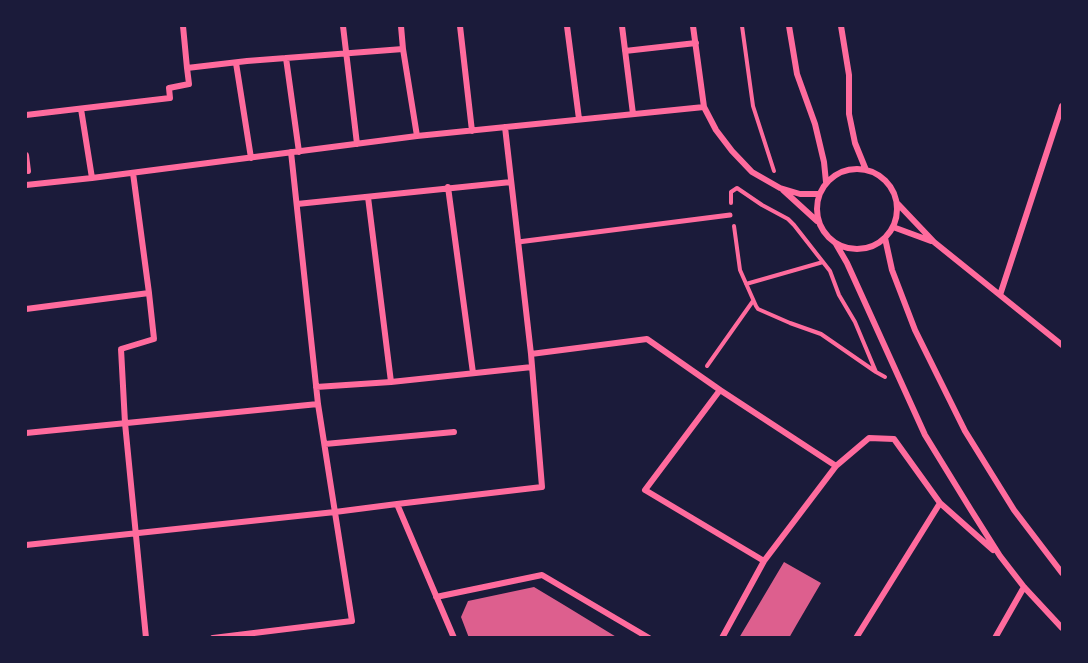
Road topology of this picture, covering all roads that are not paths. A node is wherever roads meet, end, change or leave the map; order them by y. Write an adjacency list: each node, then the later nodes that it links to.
1 (183, 26): 16 (street)
2 (342, 26): 13 (street)
3 (401, 26): 11 (street)
4 (460, 26): 24 (street)
5 (567, 26): 22 (street)
6 (622, 26): 12 (street)
7 (693, 26): 10 (street)
8 (789, 26): 35 (street)
9 (841, 26): 30 (street)
10 (696, 43): 12 (street); 18 (street)
11 (403, 49): 13 (street); 25 (street)
12 (625, 51): 20 (street)
13 (346, 54): 14 (street); 26 (street)
14 (286, 58): 15 (street); 27 (street)
15 (236, 63): 16 (street); 29 (street)
16 (187, 68): 19 (street)
17 (1062, 106): 51 (street)
18 (704, 107): 20 (street); 38 (street)
19 (81, 109): 21 (street); 33 (street)
20 (633, 114): 22 (street)
21 (26, 115)
22 (579, 119): 23 (street)
23 (505, 127): 24 (street); 34 (street)
24 (472, 130): 25 (street)
25 (417, 136): 26 (street)
26 (357, 144): 27 (street)
27 (295, 152): 29 (street); 42 (street)
28 (26, 155): 31 (street)
29 (251, 158): 32 (street)
30 (866, 170): 35 (street); 41 (street)
31 (28, 171)
32 (133, 172): 33 (street); 50 (street)
33 (92, 178): 36 (street)
34 (511, 182): 37 (street); 47 (street)
35 (826, 182): 39 (street)
36 (26, 185)
37 (448, 187): 40 (street); 56 (street)
38 (780, 188): 39 (street); 44 (street)
39 (819, 194): 44 (street)
40 (368, 197): 42 (street); 57 (street)
41 (897, 202): 45 (street); 48 (street)
42 (297, 204): 58 (street)
43 (731, 215): 47 (street)
44 (818, 222): 49 (street)
45 (893, 227): 46 (street); 48 (street)
46 (885, 238): 49 (street); 73 (street)
47 (518, 242): 54 (street)
48 (934, 242): 51 (street)
49 (836, 244): 71 (street)
50 (149, 293): 52 (street); 61 (street)
51 (1000, 295): 53 (street)
52 (26, 309)
53 (1062, 345)
54 (531, 354): 55 (street); 59 (street)
55 (532, 367): 56 (street); 67 (street)
56 (473, 373): 57 (street)
57 (391, 382): 58 (street)
58 (316, 387): 60 (street)
59 (720, 390): 65 (street); 72 (street)
60 (318, 404): 61 (street); 64 (street)
61 (125, 423): 63 (street); 69 (street)
62 (454, 432): 64 (street)
63 (26, 433)
64 (325, 444): 68 (street)
65 (836, 466): 66 (street); 72 (street)
66 (940, 503): 71 (street); 82 (street)
67 (397, 504): 68 (street); 75 (street)
68 (336, 512): 69 (street); 78 (street)
69 (136, 533): 70 (street); 77 (street)
70 (26, 545)
71 (1000, 556): 74 (street)
72 (764, 561): 81 (street)
73 (1062, 573)
74 (1024, 587): 76 (street); 83 (street)
75 (436, 597): 79 (street); 80 (street)
76 (1062, 628)
77 (146, 638)
78 (213, 638)
79 (454, 638)
80 (650, 638)
81 (722, 638)
82 (856, 638)
83 (995, 638)

